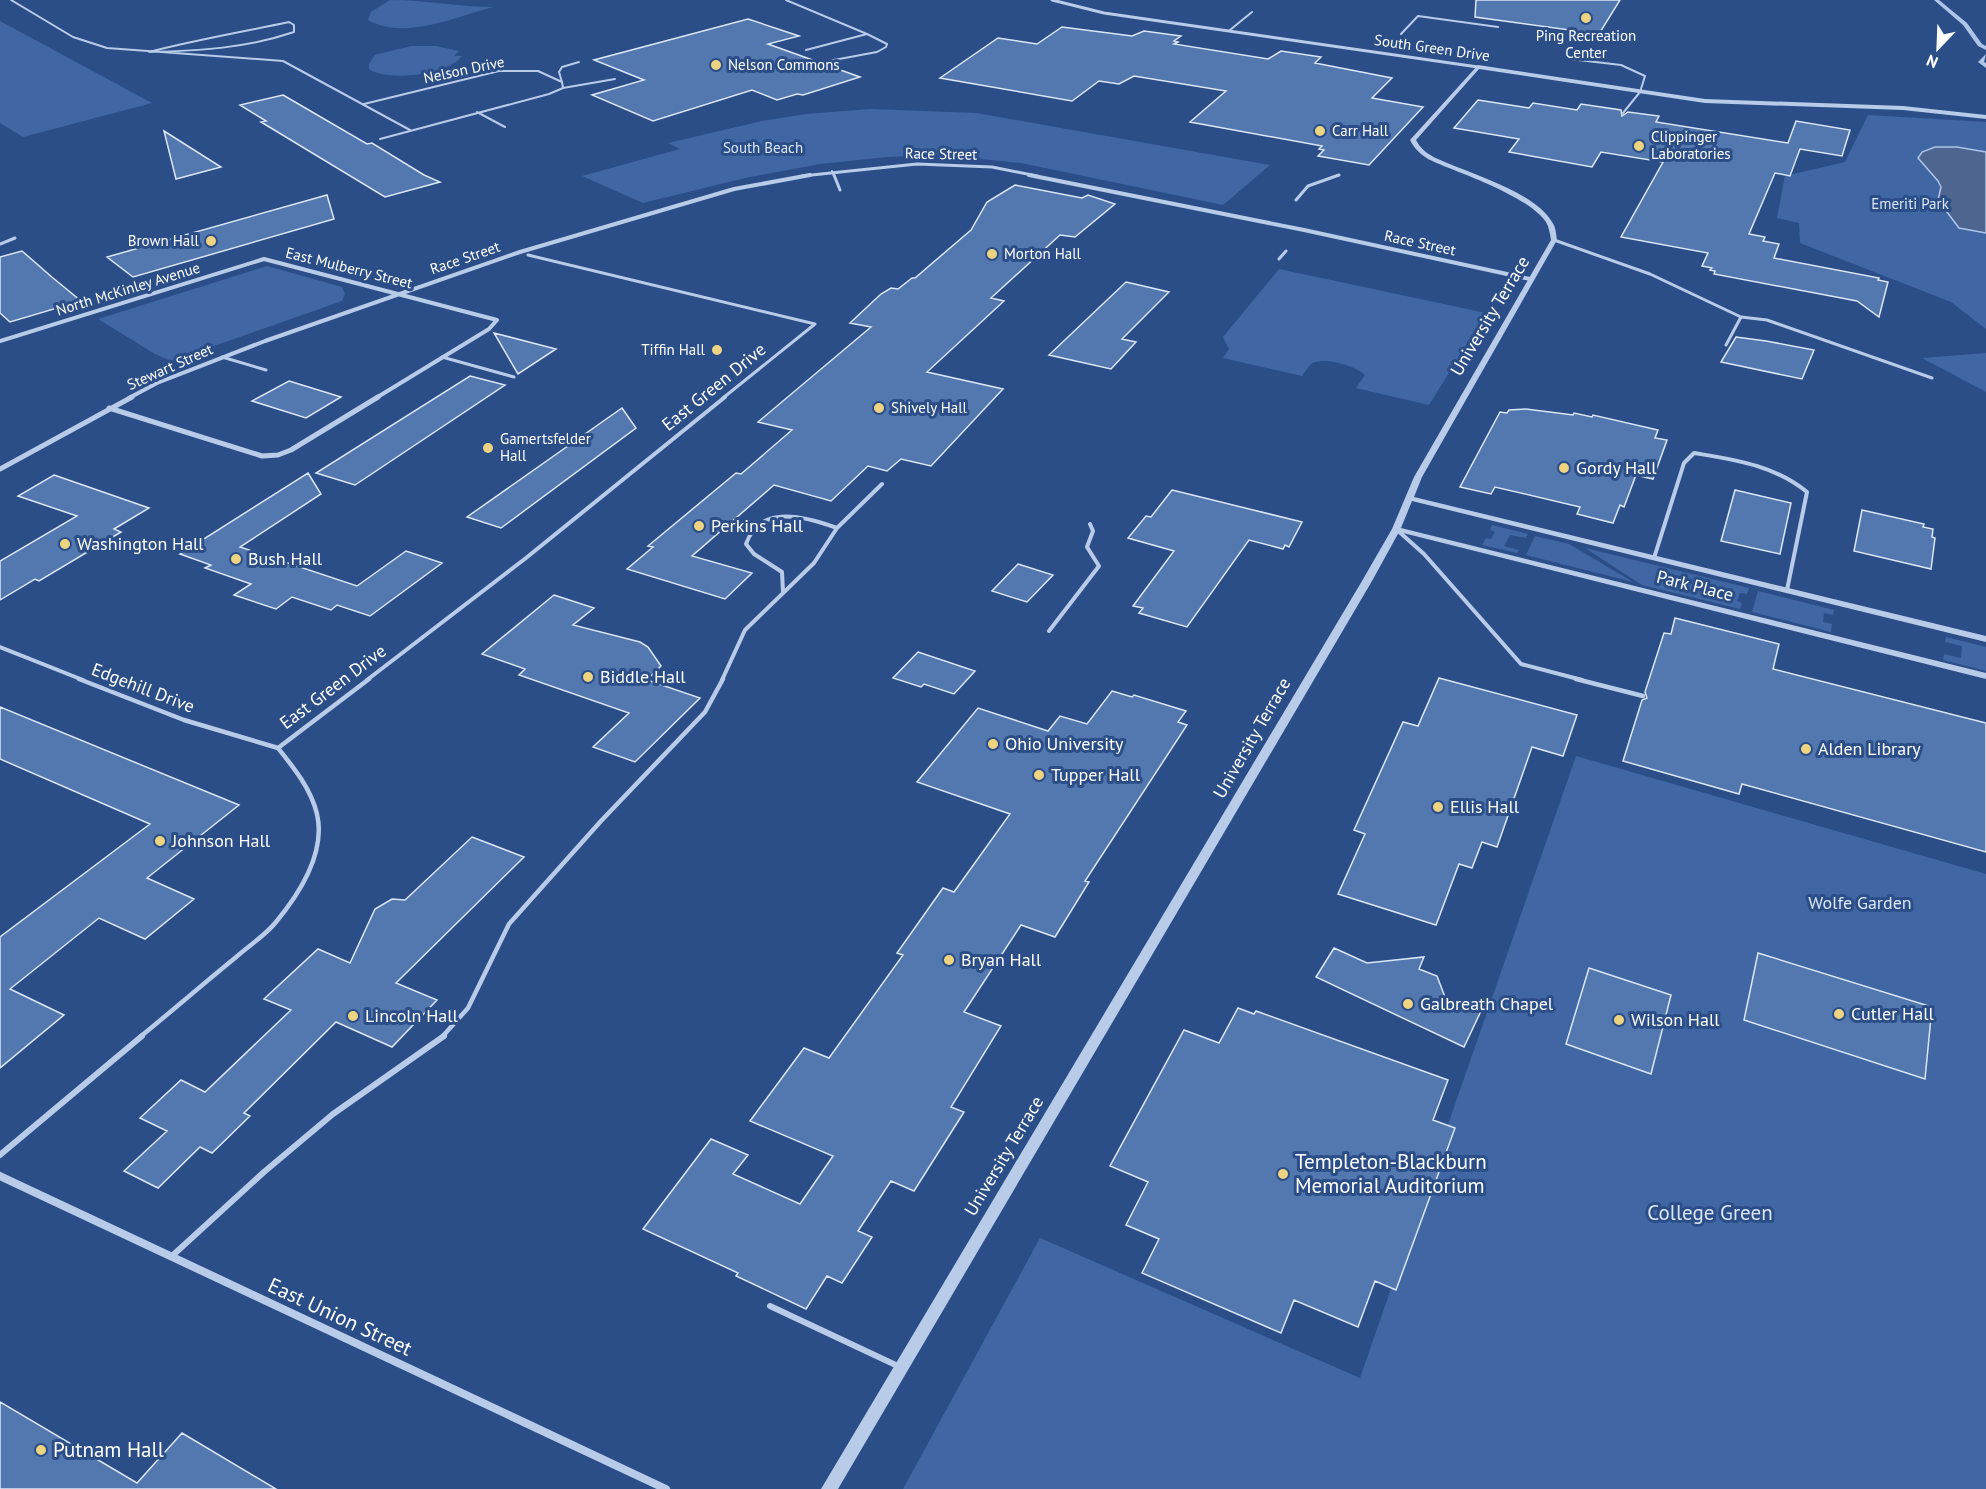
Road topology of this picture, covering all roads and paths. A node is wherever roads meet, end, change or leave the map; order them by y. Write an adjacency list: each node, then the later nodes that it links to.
1 (11, 0): 10 (lane)
2 (786, 0): 7 (lane)
3 (1052, 0): 6 (street, South Green Drive)
4 (1252, 12): 6 (lane)
5 (1498, 27): 8 (lane)
6 (1230, 30): 14 (street, South Green Drive)
7 (867, 34): 9 (lane); 13 (lane)
8 (1401, 34)
9 (806, 50)
10 (149, 52): 10 (lane); 19 (lane)
11 (1570, 59): 18 (lane)
12 (579, 62): 16 (lane)
13 (823, 62)
14 (1478, 67): 18 (street, South Green Drive); 33 (street)
15 (615, 79): 17 (lane)
16 (562, 82): 17 (lane); 19 (lane, Nelson Drive)
17 (563, 87): 22 (lane)
18 (1640, 92): 20 (street, South Green Drive); 23 (lane)
19 (364, 104): 26 (lane)
20 (1810, 106): 21 (street, South Green Drive); 24 (street, South Green Drive)
21 (1986, 111)
22 (477, 112): 25 (lane); 26 (lane)
23 (1623, 113)
24 (1986, 117)
25 (505, 127)
26 (410, 130): 27 (lane)
27 (380, 139)
28 (832, 171): 30 (lane); 39 (street, Race Street); 40 (street, Race Street)
29 (1340, 175): 31 (lane)
30 (840, 190)
31 (1296, 200)
32 (15, 238): 34 (lane)
33 (1554, 240): 39 (street, University Terrace); 42 (lane)
34 (0, 243)
35 (1286, 250): 38 (lane)
36 (528, 255): 65 (lane, East Green Drive)
37 (264, 259): 40 (street, East Mulberry Street); 43 (street, North McKinley Avenue)
38 (1279, 259)
39 (1530, 279): 53 (street, University Terrace)
40 (399, 294): 41 (street, Race Street); 46 (street, East Mulberry Street)
41 (360, 307): 45 (street, Stewart Street)
42 (1742, 317): 44 (lane); 49 (lane)
43 (0, 341)
44 (1726, 345)
45 (222, 357): 47 (lane); 50 (street, Stewart Street)
46 (442, 357): 48 (lane); 50 (street)
47 (266, 370)
48 (514, 377)
49 (1932, 378)
50 (109, 408): 51 (street, Stewart Street)
51 (0, 469)
52 (882, 484): 55 (lane)
53 (1409, 498): 56 (street, University Terrace); 57 (street, Park Place)
54 (1090, 524): 60 (lane)
55 (837, 528): 59 (lane); 59 (lane)
56 (1396, 529): 63 (street, Park Place); 64 (lane); 70 (street, University Terrace)
57 (1654, 558): 58 (street, Park Place); 58 (lane)
58 (1787, 590): 61 (street, Park Place)
59 (783, 592): 68 (lane)
60 (1049, 631)
61 (1986, 639)
62 (0, 646): 65 (lane, Edgehill Drive)
63 (1986, 676)
64 (1643, 696)
65 (278, 748): 66 (lane, East Green Drive)
66 (0, 1155)
67 (0, 1176): 68 (street, East Union Street)
68 (170, 1258): 71 (street, East Union Street)
69 (770, 1306): 70 (lane)
70 (902, 1368): 72 (street, University Terrace)
71 (666, 1489)
72 (829, 1489)

